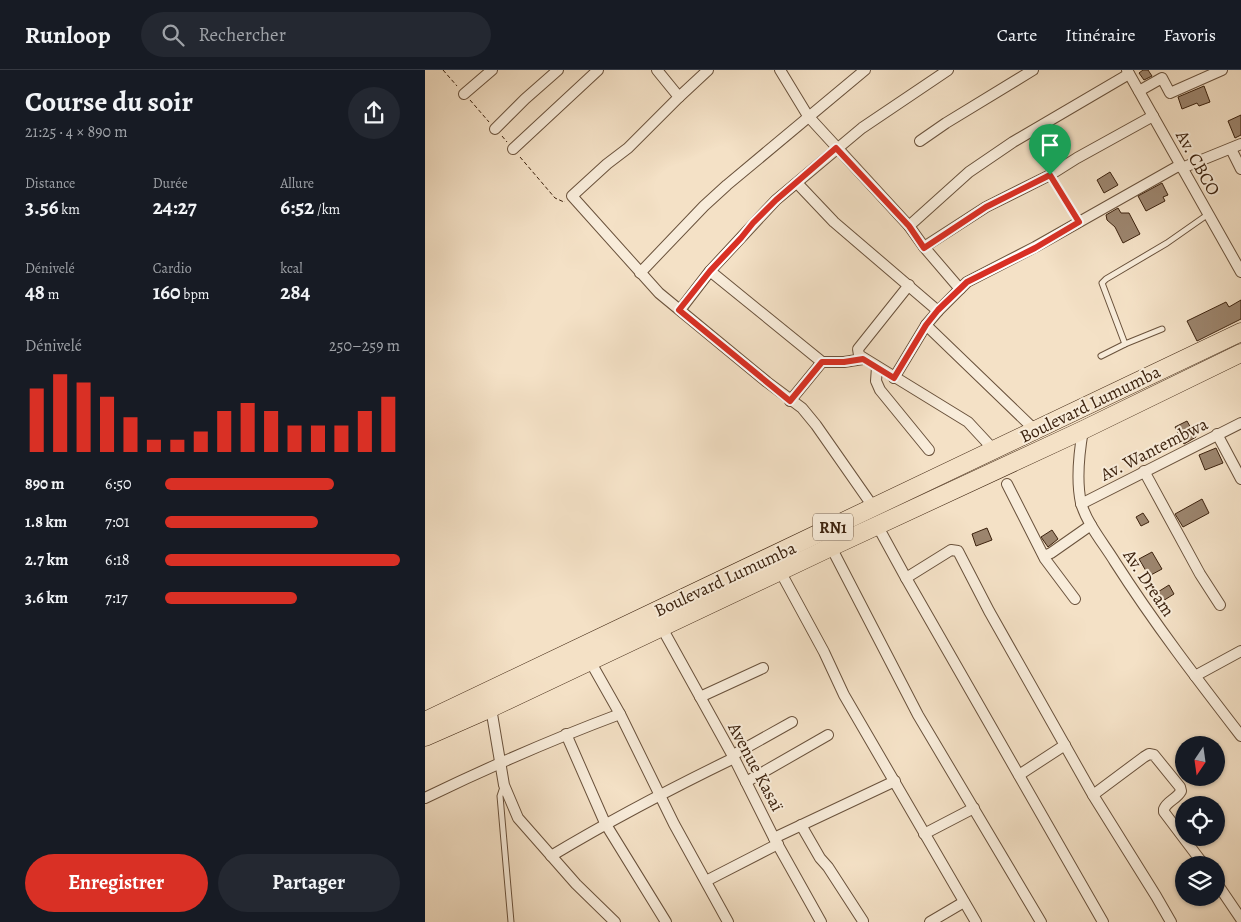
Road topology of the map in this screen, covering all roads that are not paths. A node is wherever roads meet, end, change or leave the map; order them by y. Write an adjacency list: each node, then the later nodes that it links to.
1 (492, 70): 13 (street)
2 (558, 70): 17 (street)
3 (597, 70): 21 (street)
4 (657, 70): 14 (street)
5 (709, 70): 14 (street)
6 (780, 70): 15 (street)
7 (865, 70): 15 (street)
8 (948, 70): 20 (street)
9 (1033, 70): 18 (street)
10 (1222, 70): 12 (street)
11 (1128, 72): 12 (street, Av. CBCO); 27 (street)
12 (1139, 90): 16 (street, Av. CBCO)
13 (464, 94)
14 (679, 97): 32 (street)
15 (808, 116): 20 (street); 32 (street)
16 (1153, 116): 23 (street, Av. CBCO); 28 (street)
17 (495, 129)
18 (920, 141)
19 (1241, 144): 22 (street)
20 (836, 148): 25 (street); 27 (street)
21 (513, 149)
22 (1231, 149): 23 (street); 24 (street)
23 (1181, 166): 26 (street, Av. CBCO); 34 (street)
24 (1241, 169)
25 (797, 183): 30 (street); 33 (street)
26 (1207, 215): 29 (street, Av. CBCO); 40 (lane)
27 (909, 226): 28 (street)
28 (924, 248): 34 (street)
29 (1237, 254): 31 (street, Av. CBCO)
30 (710, 271): 35 (street); 44 (street)
31 (1241, 272)
32 (641, 273): 35 (street)
33 (909, 285): 36 (street); 43 (street)
34 (960, 289): 36 (street)
35 (679, 310): 47 (street)
36 (938, 310): 37 (street)
37 (926, 325): 46 (street); 50 (street)
38 (1162, 329): 40 (lane)
39 (1241, 332): 50 (highway, Boulevard Lumumba / RN1)
40 (1125, 344): 42 (lane)
41 (1241, 353): 49 (highway, Boulevard Lumumba / RN1)
42 (1101, 356)
43 (863, 359): 44 (street); 45 (street)
44 (822, 362): 47 (street)
45 (877, 367): 46 (street); 52 (street)
46 (894, 378): 53 (street)
47 (790, 401): 58 (street)
48 (1241, 423): 51 (street, Av. Wantembwa)
49 (1083, 430): 57 (street, Av. Dream); 60 (highway, Boulevard Lumumba / RN1)
50 (1036, 431): 53 (highway, Boulevard Lumumba / RN1)
51 (1217, 434): 54 (street, Av. Wantembwa); 55 (street)
52 (929, 450)
53 (995, 450): 58 (highway, Boulevard Lumumba / RN1)
54 (1144, 471): 57 (street, Av. Wantembwa); 66 (street)
55 (1241, 479)
56 (1007, 484): 62 (street)
57 (1081, 504): 59 (street, Av. Dream)
58 (874, 508): 75 (highway, Boulevard Lumumba / RN1)
59 (1091, 525): 62 (street); 71 (street, Av. Dream)
60 (877, 526): 61 (highway, Boulevard Lumumba / RN1); 64 (street)
61 (831, 547): 63 (highway, Boulevard Lumumba / RN1); 91 (street)
62 (1044, 556): 65 (street)
63 (780, 571): 67 (highway, Boulevard Lumumba / RN1); 85 (street)
64 (906, 578): 81 (street); 84 (street)
65 (1075, 599)
66 (1220, 604)
67 (662, 628): 69 (highway, Boulevard Lumumba / RN1); 72 (street, Avenue Kasaï)
68 (1241, 651): 71 (street)
69 (590, 661): 73 (highway, Boulevard Lumumba / RN1); 74 (street)
70 (763, 668): 72 (street)
71 (1195, 676): 79 (street, Av. Dream)
72 (700, 697): 82 (street, Avenue Kasaï)
73 (491, 708): 80 (highway, Boulevard Lumumba / RN1); 83 (street)
74 (619, 714): 77 (street); 88 (street)
75 (425, 722)
76 (792, 722): 82 (street)
77 (566, 734): 83 (street); 92 (street)
78 (827, 735): 86 (street)
79 (1241, 736)
80 (425, 737)
81 (1065, 745): 84 (street); 89 (street)
82 (734, 756): 86 (street, Avenue Kasaï); 88 (street)
83 (500, 762): 87 (street); 90 (street)
84 (1019, 775): 111 (street)
85 (895, 781): 93 (street); 94 (street)
86 (747, 782): 95 (street, Avenue Kasaï)
87 (504, 784): 96 (street); 103 (lane)
88 (659, 795): 92 (street); 98 (street)
89 (1093, 795): 97 (street); 112 (street)
90 (425, 798)
91 (974, 808): 94 (street); 110 (street)
92 (605, 823): 96 (street); 105 (street)
93 (801, 825): 95 (street); 102 (street)
94 (925, 834): 100 (street)
95 (776, 841): 98 (street); 107 (street, Avenue Kasaï)
96 (551, 856): 104 (street)
97 (1197, 856)
98 (706, 882): 106 (street)
99 (1225, 895): 101 (street)
100 (964, 902): 108 (street); 109 (street)
101 (1241, 919)
102 (863, 921)
103 (511, 922)
104 (615, 922)
105 (666, 922)
106 (728, 922)
107 (820, 922)
108 (930, 922)
109 (975, 922)
110 (1041, 922)
111 (1103, 922)
112 (1171, 922)

